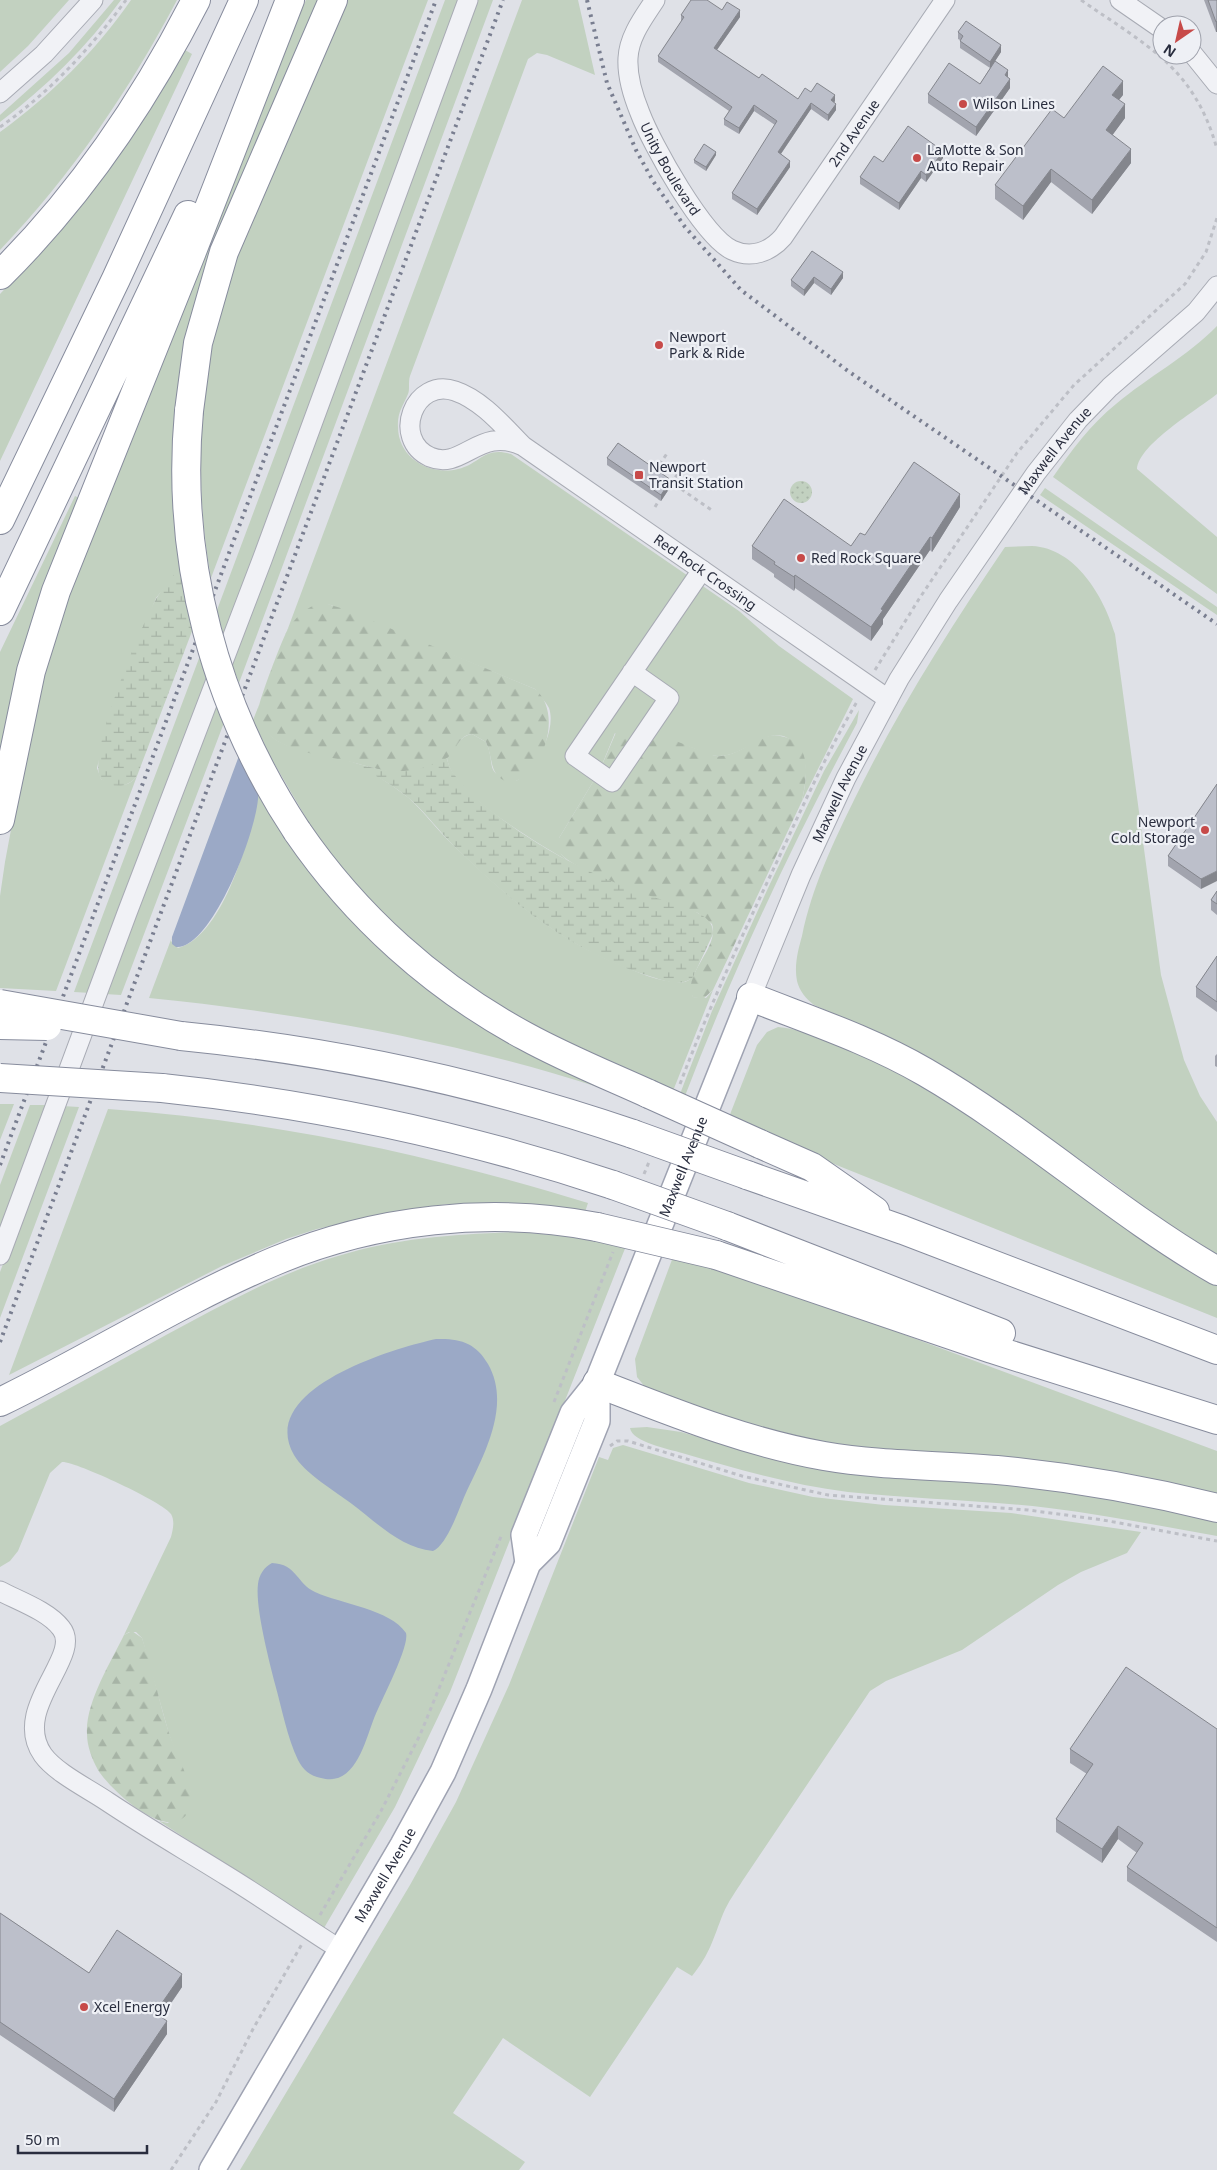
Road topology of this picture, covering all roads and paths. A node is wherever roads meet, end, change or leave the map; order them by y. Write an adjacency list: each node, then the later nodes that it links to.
1 (93, 0): 15 (street)
2 (126, 0): 16 (path)
3 (196, 0): 20 (highway)
4 (244, 0): 30 (highway)
5 (289, 0): 32 (highway); 36 (highway)
6 (332, 0): 45 (highway, bridge)
7 (468, 0): 47 (street)
8 (655, 0): 19 (street, Unity Boulevard)
9 (945, 0): 19 (street, 2nd Avenue)
10 (1081, 0): 17 (path)
11 (1120, 0): 12 (street)
12 (1152, 22)
13 (1202, 65): 14 (street)
14 (1217, 84)
15 (0, 93)
16 (0, 127)
17 (1216, 144): 18 (path)
18 (1217, 149)
19 (755, 254)
20 (0, 275)
21 (1217, 286): 34 (street, Maxwell Avenue)
22 (523, 446): 22 (street, Red Rock Crossing); 31 (street, Red Rock Crossing)
23 (668, 452): 26 (path)
24 (684, 464): 27 (path)
25 (647, 466): 26 (path)
26 (655, 472): 27 (path)
27 (672, 482): 28 (path); 29 (path)
28 (655, 507)
29 (713, 511)
30 (0, 520)
31 (702, 570): 33 (street); 34 (street, Red Rock Crossing)
32 (0, 611)
33 (632, 672): 33 (street)
34 (888, 700): 37 (street, Maxwell Avenue)
35 (854, 707): 42 (path)
36 (0, 820)
37 (751, 997): 48 (highway); 50 (main road, Maxwell Avenue)
38 (0, 1004): 40 (highway, bridge)
39 (0, 1025): 40 (highway, bridge)
40 (181, 1036): 45 (highway, bridge)
41 (0, 1078): 53 (highway, bridge)
42 (676, 1094)
43 (650, 1158): 44 (path)
44 (643, 1176)
45 (903, 1230): 49 (highway)
46 (614, 1250): 52 (path)
47 (0, 1255)
48 (1217, 1271)
49 (1217, 1350)
50 (597, 1383): 55 (highway); 60 (main road, Maxwell Avenue)
51 (5, 1400): 53 (highway, bridge)
52 (552, 1407)
53 (1217, 1419)
54 (607, 1449): 57 (path)
55 (1217, 1508)
56 (503, 1533): 59 (path)
57 (1217, 1541)
58 (0, 1591): 59 (street)
59 (310, 1930): 60 (street); 61 (path)
60 (341, 1950): 62 (main road, Maxwell Avenue)
61 (170, 2170)
62 (212, 2170)

